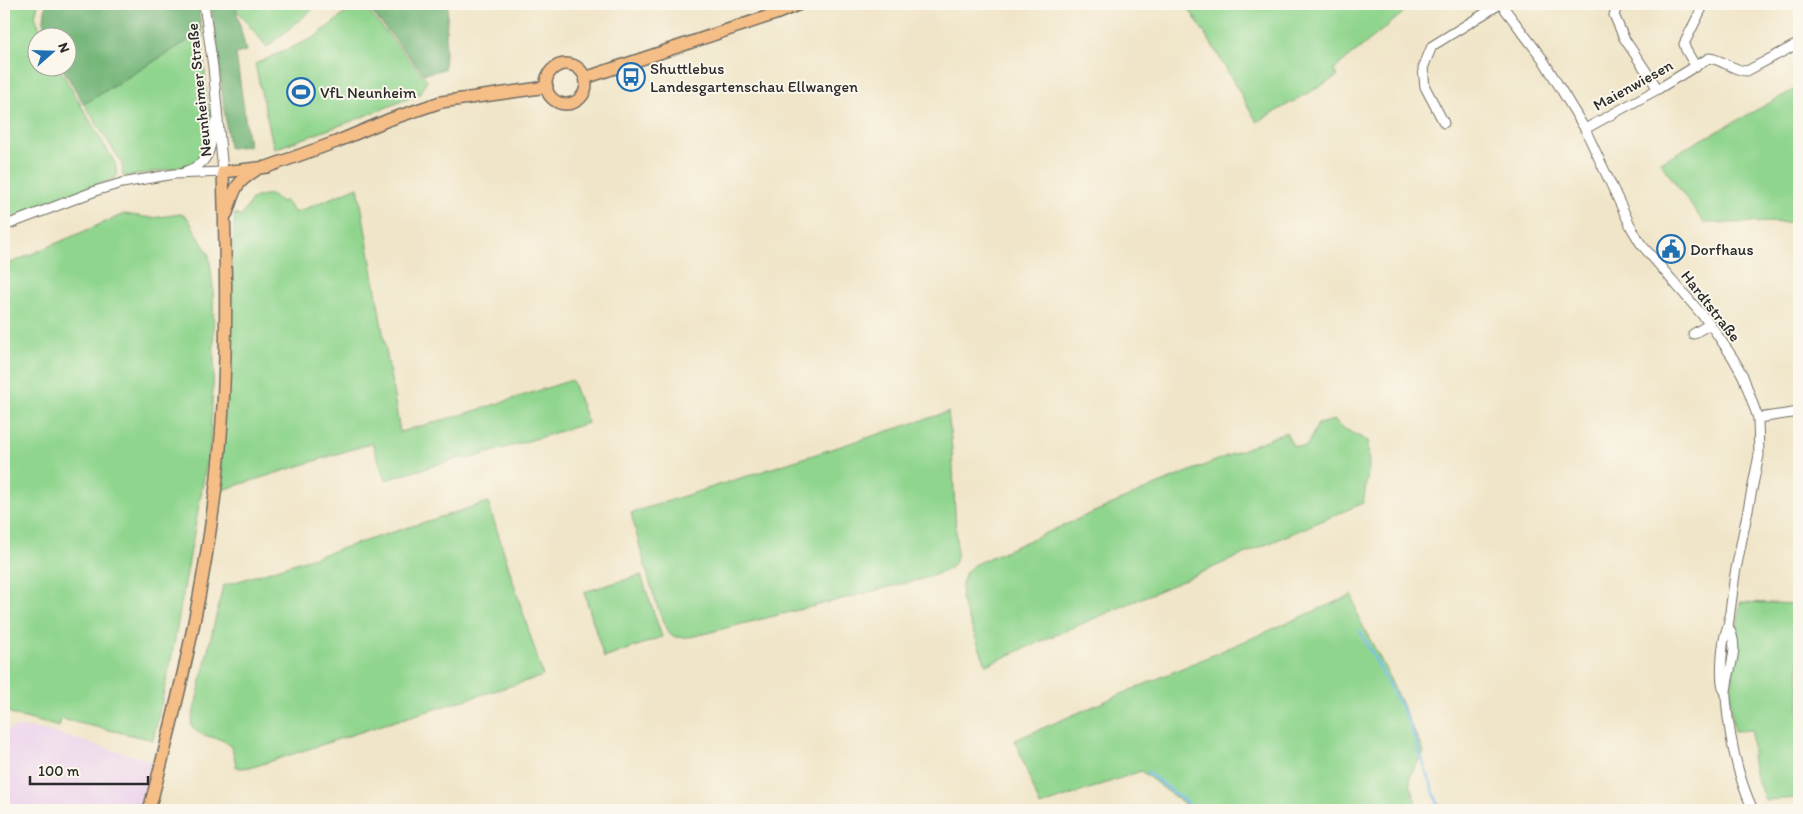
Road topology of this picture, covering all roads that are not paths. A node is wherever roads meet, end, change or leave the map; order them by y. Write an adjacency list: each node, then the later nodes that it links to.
1 (204, 4): 11 (street, Neunheimer Straße)
2 (800, 4): 8 (main road)
3 (1501, 4): 12 (street); 13 (street, Hardtstraße)
4 (1618, 4): 10 (street)
5 (1704, 4): 7 (street, Maienwiesen)
6 (1799, 43): 7 (street, Maienwiesen)
7 (1696, 67): 10 (street, Maienwiesen)
8 (585, 78): 9 (main road); 9 (main road)
9 (547, 87): 14 (main road)
10 (1658, 89): 13 (street, Maienwiesen)
11 (217, 114): 15 (street, Neunheimer Straße); 16 (street)
12 (1444, 122)
13 (1586, 129): 19 (street, Hardtstraße)
14 (256, 169): 15 (main road); 17 (main road)
15 (223, 172): 16 (street); 17 (main road)
16 (174, 174): 18 (street)
17 (225, 222): 23 (main road)
18 (4, 226)
19 (1710, 324): 20 (street); 22 (street, Hardtstraße)
20 (1693, 334)
21 (1799, 412): 22 (street)
22 (1758, 418): 24 (street, Hardtstraße)
23 (149, 810)
24 (1753, 810)

